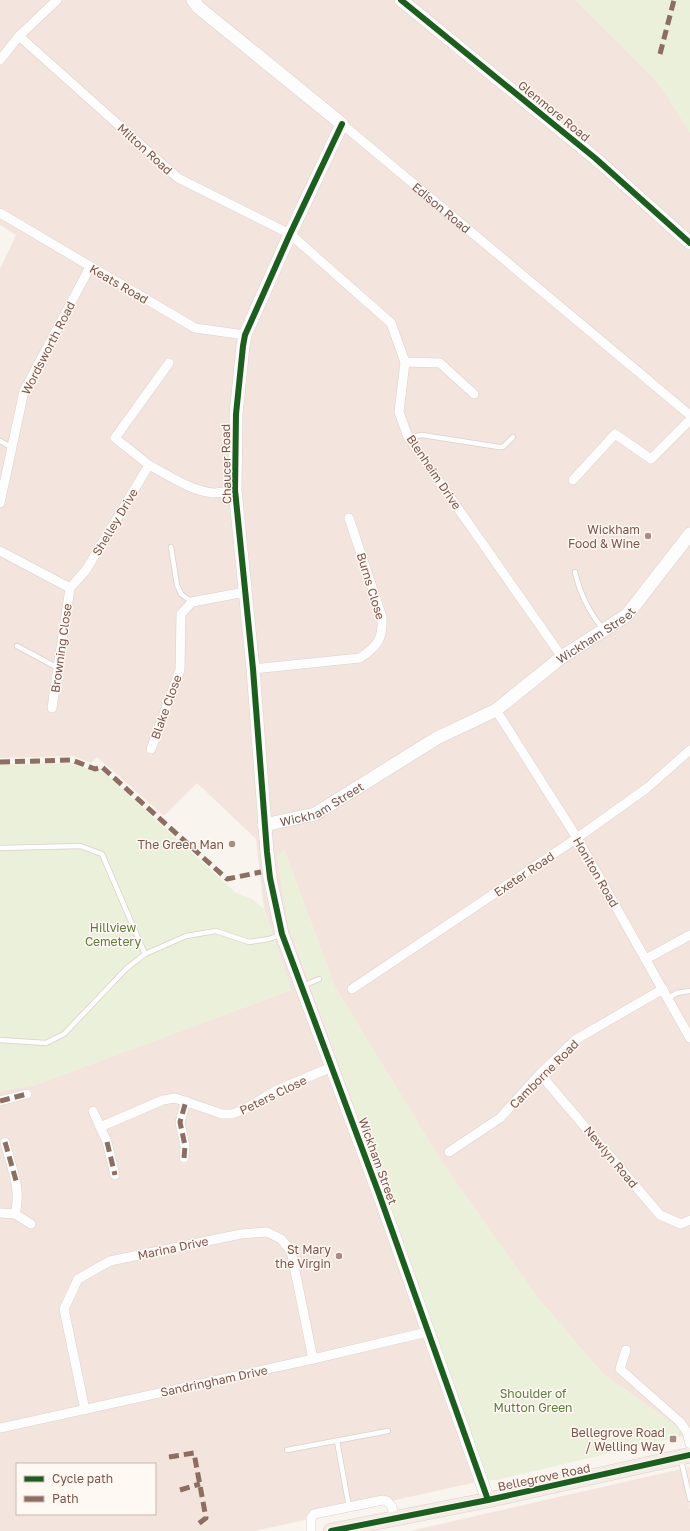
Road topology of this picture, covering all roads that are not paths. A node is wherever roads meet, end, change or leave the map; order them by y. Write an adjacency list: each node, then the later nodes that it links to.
1 (57, 0): 4 (street)
2 (193, 0): 6 (street, Edison Road)
3 (401, 0): 9 (street, Glenmore Road)
4 (19, 36): 5 (street); 8 (street, Milton Road)
5 (0, 60)
6 (342, 124): 8 (street, Chaucer Road); 15 (street, Edison Road)
7 (0, 213): 10 (street, Keats Road)
8 (290, 234): 11 (street, Chaucer Road); 12 (street, Blenheim Drive)
9 (690, 243)
10 (90, 268): 11 (street, Keats Road); 20 (street, Wordsworth Road)
11 (245, 335): 23 (street, Chaucer Road)
12 (405, 362): 14 (street); 17 (street, Blenheim Drive)
13 (170, 363): 21 (street)
14 (474, 394)
15 (690, 415)
16 (690, 420): 22 (street)
17 (408, 437): 18 (lane); 35 (street, Blenheim Drive)
18 (513, 437)
19 (0, 441): 20 (lane)
20 (11, 447): 24 (street, Wordsworth Road)
21 (149, 465): 23 (street); 30 (street, Shelley Drive)
22 (573, 480)
23 (235, 490): 31 (street, Chaucer Road)
24 (0, 503)
25 (349, 518): 37 (street, Burns Close)
26 (690, 534): 33 (street, Wickham Street)
27 (171, 547): 32 (lane)
28 (0, 551): 30 (street)
29 (575, 572): 33 (lane)
30 (70, 588): 36 (street, Browning Close)
31 (245, 592): 32 (street); 37 (street, Chaucer Road)
32 (192, 602): 40 (street, Blake Close)
33 (604, 630): 35 (street, Wickham Street)
34 (17, 646): 36 (lane)
35 (562, 657): 39 (street, Wickham Street)
36 (58, 668): 38 (street, Browning Close)
37 (253, 670): 42 (street, Chaucer Road)
38 (52, 708)
39 (496, 710): 42 (street, Wickham Street); 43 (street, Honiton Road)
40 (151, 749)
41 (690, 750): 43 (street, Exeter Road)
42 (264, 825): 45 (street, Wickham Street)
43 (577, 838): 48 (street, Honiton Road); 51 (street, Exeter Road)
44 (0, 848): 47 (lane)
45 (282, 934): 47 (lane); 50 (street, Wickham Street)
46 (690, 935): 48 (street)
47 (145, 954): 55 (lane)
48 (646, 959): 53 (street, Honiton Road)
49 (319, 979): 50 (lane)
50 (302, 986): 56 (street, Wickham Street)
51 (352, 989)
52 (690, 991): 53 (lane)
53 (665, 994): 54 (street, Honiton Road); 57 (street, Camborne Road)
54 (690, 1038)
55 (0, 1040)
56 (332, 1067): 60 (street, Peters Close); 71 (street, Wickham Street)
57 (540, 1074): 64 (street, Camborne Road); 69 (street, Newlyn Road)
58 (28, 1094): 59 (street)
59 (0, 1101)
60 (186, 1101): 62 (street, Peters Close); 65 (street)
61 (93, 1111): 62 (street)
62 (100, 1127): 66 (street)
63 (5, 1142): 68 (street)
64 (449, 1152)
65 (184, 1158)
66 (115, 1176)
67 (0, 1213): 68 (street)
68 (15, 1214): 70 (street)
69 (690, 1220)
70 (31, 1224)
71 (427, 1332): 73 (street, Sandringham Drive); 82 (street, Wickham Street)
72 (626, 1350): 78 (street)
73 (313, 1359): 74 (street, Sandringham Drive); 74 (street, Marina Drive)
74 (85, 1410): 75 (street, Sandringham Drive)
75 (0, 1428)
76 (388, 1431): 77 (lane)
77 (337, 1441): 79 (lane); 83 (lane)
78 (690, 1444)
79 (287, 1450)
80 (685, 1456): 81 (lane); 82 (main road, Bellegrove Road)
81 (690, 1499)
82 (488, 1500): 84 (main road, Bellegrove Road)
83 (349, 1507): 84 (street); 85 (street)
84 (394, 1519): 86 (main road, Bellegrove Road)
85 (311, 1531)
86 (331, 1531)

